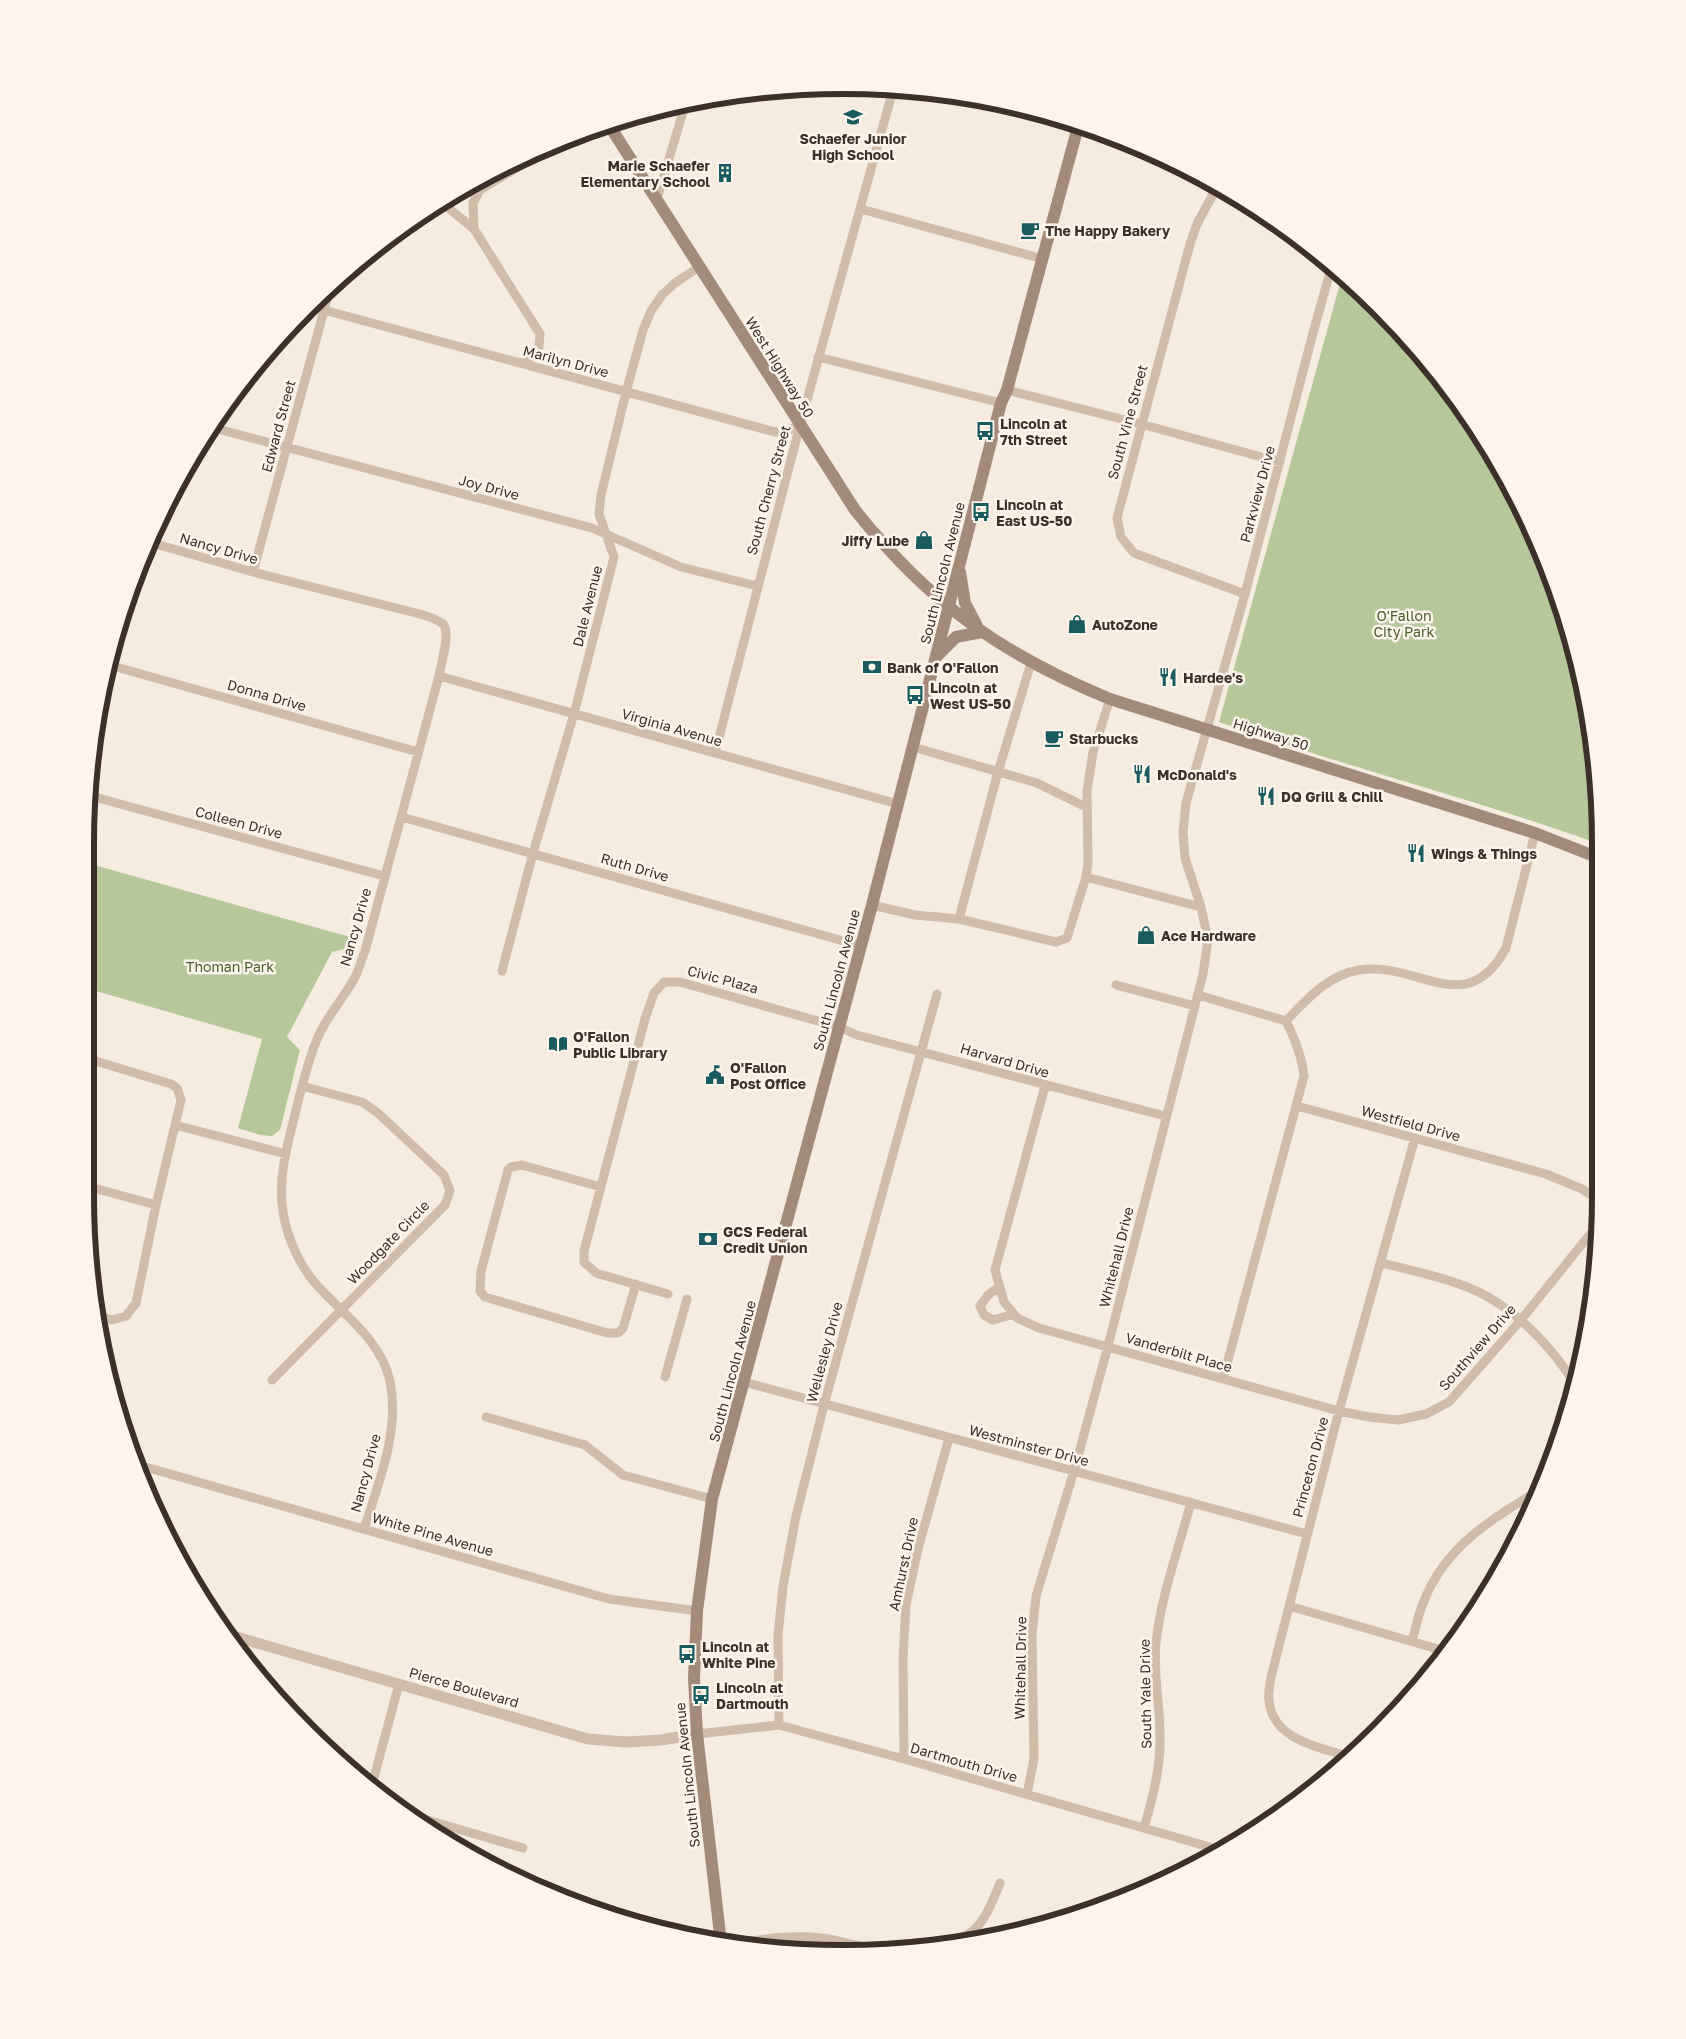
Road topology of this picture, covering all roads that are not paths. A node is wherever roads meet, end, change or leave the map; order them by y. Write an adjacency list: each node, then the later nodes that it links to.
1 (891, 95): 11 (street, South Cherry Street)
2 (683, 111): 9 (street)
3 (613, 131): 9 (main road, West Highway 50)
4 (1076, 131): 13 (main road, South Lincoln Avenue)
5 (512, 171): 6 (street)
6 (480, 190): 7 (street); 12 (street)
7 (473, 191)
8 (1214, 192): 23 (street, South Vine Street)
9 (657, 199): 14 (main road, West Highway 50)
10 (447, 207): 12 (street)
11 (861, 209): 13 (street); 18 (street, South Cherry Street)
12 (474, 229): 19 (street)
13 (1043, 259): 20 (main road, South Lincoln Avenue)
14 (699, 267): 21 (street, Dale Avenue); 24 (main road, West Highway 50)
15 (1330, 274): 27 (street, Parkview Drive)
16 (327, 301): 17 (street, Edward Street)
17 (324, 310): 19 (street, Marilyn Drive); 26 (street, Edward Street)
18 (818, 357): 22 (street); 24 (street, South Cherry Street)
19 (524, 364): 21 (street, Marilyn Drive)
20 (1006, 390): 22 (main road, South Lincoln Avenue); 23 (street)
21 (626, 392): 24 (street, Marilyn Drive); 28 (street, Dale Avenue)
22 (1001, 403): 30 (main road, South Lincoln Avenue)
23 (1140, 424): 27 (street); 33 (street, South Vine Street)
24 (800, 425): 32 (street, South Cherry Street); 34 (main road, West Highway 50)
25 (219, 429): 26 (street, Joy Drive)
26 (286, 447): 28 (street, Joy Drive); 31 (street, Edward Street)
27 (1280, 462): 33 (street, Parkview Drive)
28 (606, 535): 32 (street, Joy Drive); 41 (street, Dale Avenue)
29 (156, 544): 31 (street, Nancy Drive)
30 (960, 562): 34 (main road, South Lincoln Avenue); 35 (main road)
31 (253, 572): 39 (street, Nancy Drive)
32 (757, 586): 45 (street, South Cherry Street)
33 (1245, 594): 42 (street, Parkview Drive)
34 (948, 607): 35 (main road, Highway 50); 36 (main road, South Lincoln Avenue)
35 (982, 632): 36 (main road); 37 (main road, Highway 50)
36 (936, 657): 43 (main road, South Lincoln Avenue)
37 (1031, 663): 40 (main road, Highway 50); 46 (street)
38 (115, 667): 44 (street, Donna Drive)
39 (439, 676): 41 (street, Virginia Avenue); 44 (street, Nancy Drive)
40 (1110, 700): 42 (main road, Highway 50); 49 (street)
41 (574, 714): 45 (street, Virginia Avenue); 52 (street, Dale Avenue)
42 (1206, 729): 51 (main road, Highway 50); 57 (street, Whitehall Drive)
43 (913, 747): 46 (street); 48 (main road, South Lincoln Avenue)
44 (418, 752): 50 (street, Nancy Drive)
45 (715, 753): 48 (street, Virginia Avenue)
46 (998, 772): 49 (street); 58 (street)
47 (95, 797): 54 (street, Colleen Drive)
48 (898, 804): 56 (main road, South Lincoln Avenue)
49 (1086, 807): 55 (street)
50 (402, 817): 52 (street, Ruth Drive); 54 (street, Nancy Drive)
51 (1535, 833): 53 (main road, Highway 50); 65 (street)
52 (533, 853): 59 (street, Ruth Drive); 60 (street, Dale Avenue)
53 (1592, 855)
54 (384, 876): 69 (street, Nancy Drive)
55 (1086, 877): 57 (street); 58 (street)
56 (872, 904): 58 (street); 59 (main road, South Lincoln Avenue)
57 (1201, 907): 63 (street, Whitehall Drive)
58 (959, 919)
59 (860, 946): 66 (main road, South Lincoln Avenue)
60 (502, 971)
61 (1116, 985): 64 (street)
62 (937, 994): 67 (street, Wellesley Drive)
63 (1198, 995): 64 (street, Whitehall Drive); 65 (street)
64 (1195, 1006): 72 (street, Whitehall Drive)
65 (1286, 1021): 71 (street)
66 (839, 1027): 67 (street, Harvard Drive); 76 (street, Civic Plaza); 95 (main road, South Lincoln Avenue)
67 (922, 1051): 70 (street, Harvard Drive); 96 (street, Wellesley Drive)
68 (94, 1061): 73 (street)
69 (302, 1086): 75 (street, Nancy Drive); 86 (street, Woodgate Circle)
70 (1045, 1086): 72 (street, Harvard Drive); 83 (street, Vanderbilt Place)
71 (1298, 1106): 74 (street, Westfield Drive); 93 (street)
72 (1165, 1116): 90 (street, Whitehall Drive)
73 (175, 1125): 75 (street); 79 (street)
74 (1415, 1138): 78 (street, Westfield Drive); 81 (street, Princeton Drive)
75 (286, 1154): 86 (street, Nancy Drive)
76 (601, 1187): 82 (street); 82 (street)
77 (94, 1188): 79 (street)
78 (1592, 1195)
79 (156, 1205): 88 (street)
80 (1591, 1233): 89 (street, Southview Drive)
81 (1381, 1263): 89 (street); 97 (street, Princeton Drive)
82 (636, 1284): 84 (street)
83 (999, 1287): 87 (street, Vanderbilt Place); 87 (street)
84 (668, 1294)
85 (687, 1299): 92 (street)
86 (342, 1310): 94 (street, Woodgate Circle); 105 (street, Nancy Drive)
87 (1014, 1314): 90 (street, Vanderbilt Place)
88 (104, 1318)
89 (1521, 1320): 91 (street); 97 (street, Southview Drive)
90 (1108, 1346): 93 (street, Vanderbilt Place); 101 (street, Whitehall Drive)
91 (1570, 1376)
92 (665, 1377)
93 (1223, 1379): 97 (street, Vanderbilt Place)
94 (272, 1380)
95 (744, 1382): 96 (street, Westminster Drive); 103 (main road, South Lincoln Avenue)
96 (824, 1404): 99 (street, Westminster Drive); 113 (street, Wellesley Drive)
97 (1339, 1411): 106 (street, Princeton Drive)
98 (486, 1417): 103 (street)
99 (948, 1438): 101 (street, Westminster Drive); 116 (street, Amhurst Drive)
100 (145, 1467): 105 (street, White Pine Avenue)
101 (1074, 1471): 104 (street, Westminster Drive); 118 (street, Whitehall Drive)
102 (1529, 1496): 110 (street)
103 (712, 1499): 108 (main road, South Lincoln Avenue)
104 (1191, 1502): 106 (street, Westminster Drive); 120 (street, South Yale Drive)
105 (364, 1529): 108 (street, White Pine Avenue)
106 (1307, 1534): 107 (street, Princeton Drive)
107 (1289, 1606): 110 (street); 115 (street, Princeton Drive)
108 (697, 1611): 114 (main road, South Lincoln Avenue)
109 (239, 1638): 112 (street, Pierce Boulevard)
110 (1412, 1642): 111 (street)
111 (1439, 1649)
112 (399, 1684): 114 (street, Pierce Boulevard); 117 (street)
113 (779, 1725): 114 (street, Dartmouth Drive); 116 (street, Dartmouth Drive)
114 (697, 1734): 127 (main road, South Lincoln Avenue)
115 (1342, 1754)
116 (904, 1759): 118 (street, Dartmouth Drive)
117 (374, 1779)
118 (1027, 1794): 120 (street, Dartmouth Drive)
119 (430, 1821): 121 (street)
120 (1144, 1828): 122 (street, Dartmouth Drive)
121 (523, 1848)
122 (1213, 1848)
123 (1000, 1883): 124 (street)
124 (975, 1930): 125 (street); 126 (street)
125 (977, 1933)
126 (971, 1934)
127 (719, 1935)
128 (756, 1940): 129 (street)
129 (854, 1945)

